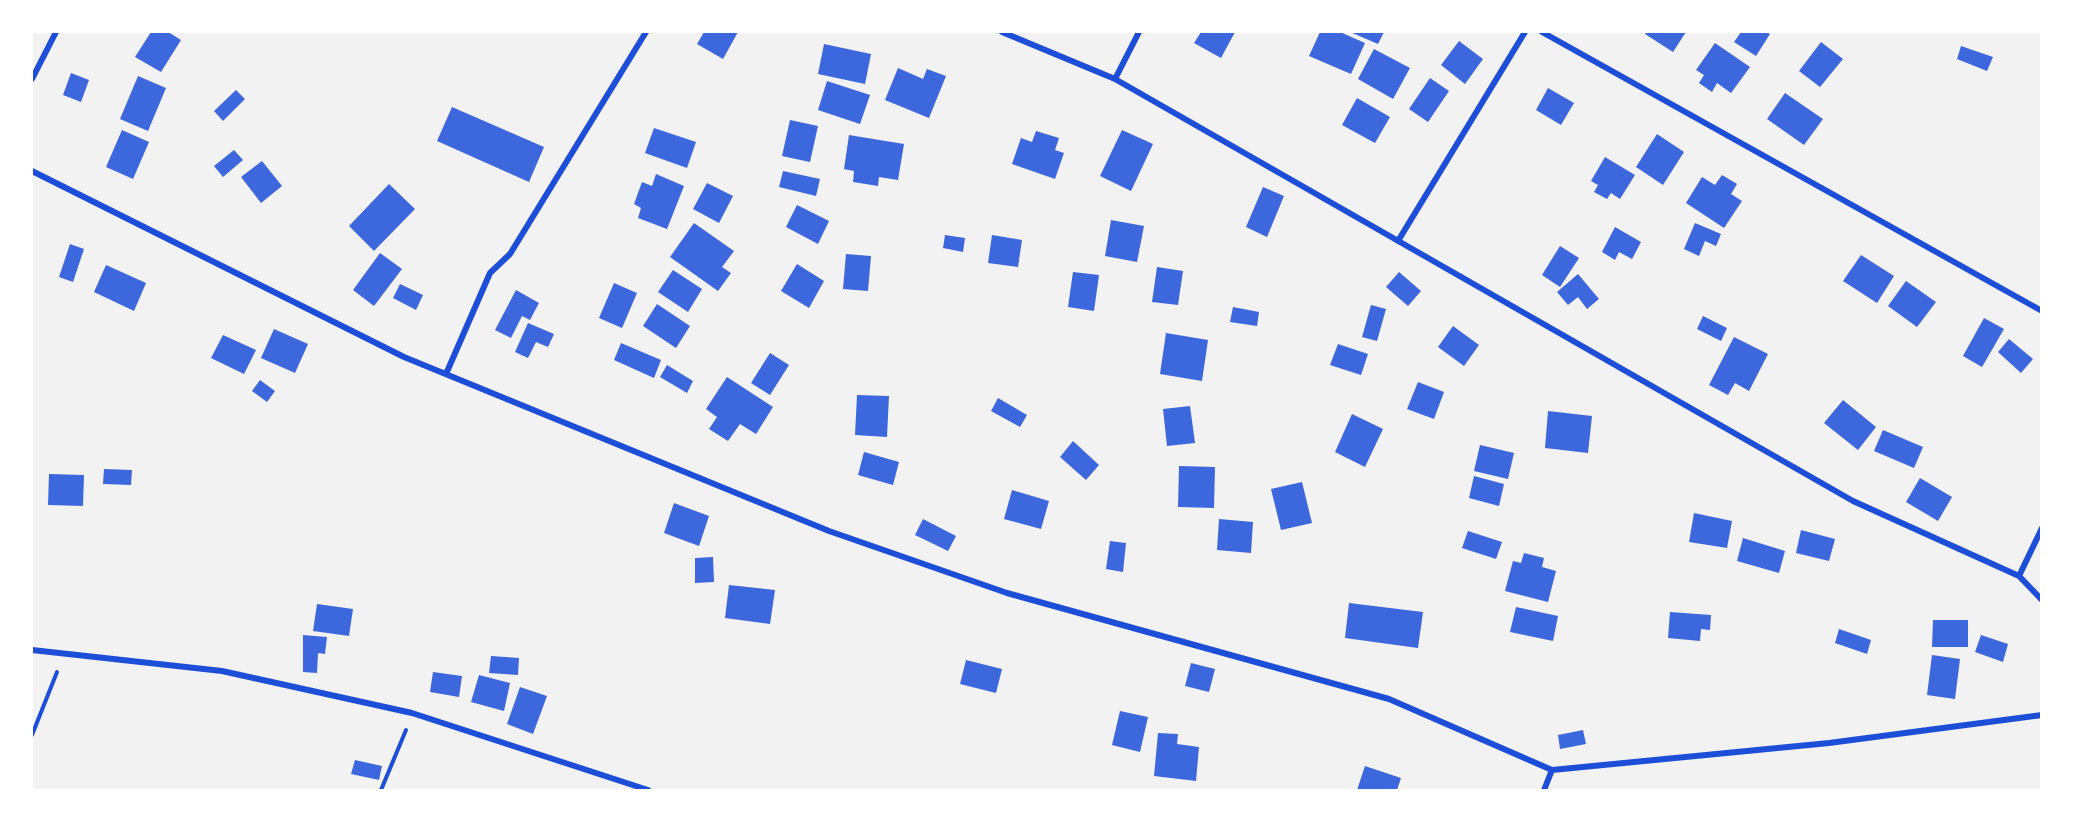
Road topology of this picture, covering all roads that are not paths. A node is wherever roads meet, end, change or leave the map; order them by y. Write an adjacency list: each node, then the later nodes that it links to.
1 (56, 32): 7 (street)
2 (646, 32): 12 (street)
3 (1002, 32): 8 (street)
4 (1138, 32): 8 (street)
5 (1524, 32): 10 (street)
6 (1542, 32): 11 (street)
7 (32, 79)
8 (1115, 79): 10 (street)
9 (32, 171): 12 (street)
10 (1398, 241): 14 (street)
11 (2042, 311)
12 (446, 374): 18 (street)
13 (2042, 528): 14 (street)
14 (2019, 576): 15 (street)
15 (2042, 600)
16 (32, 650): 19 (street)
17 (2042, 715): 18 (street)
18 (1552, 770): 20 (street)
19 (648, 790)
20 (1544, 790)

